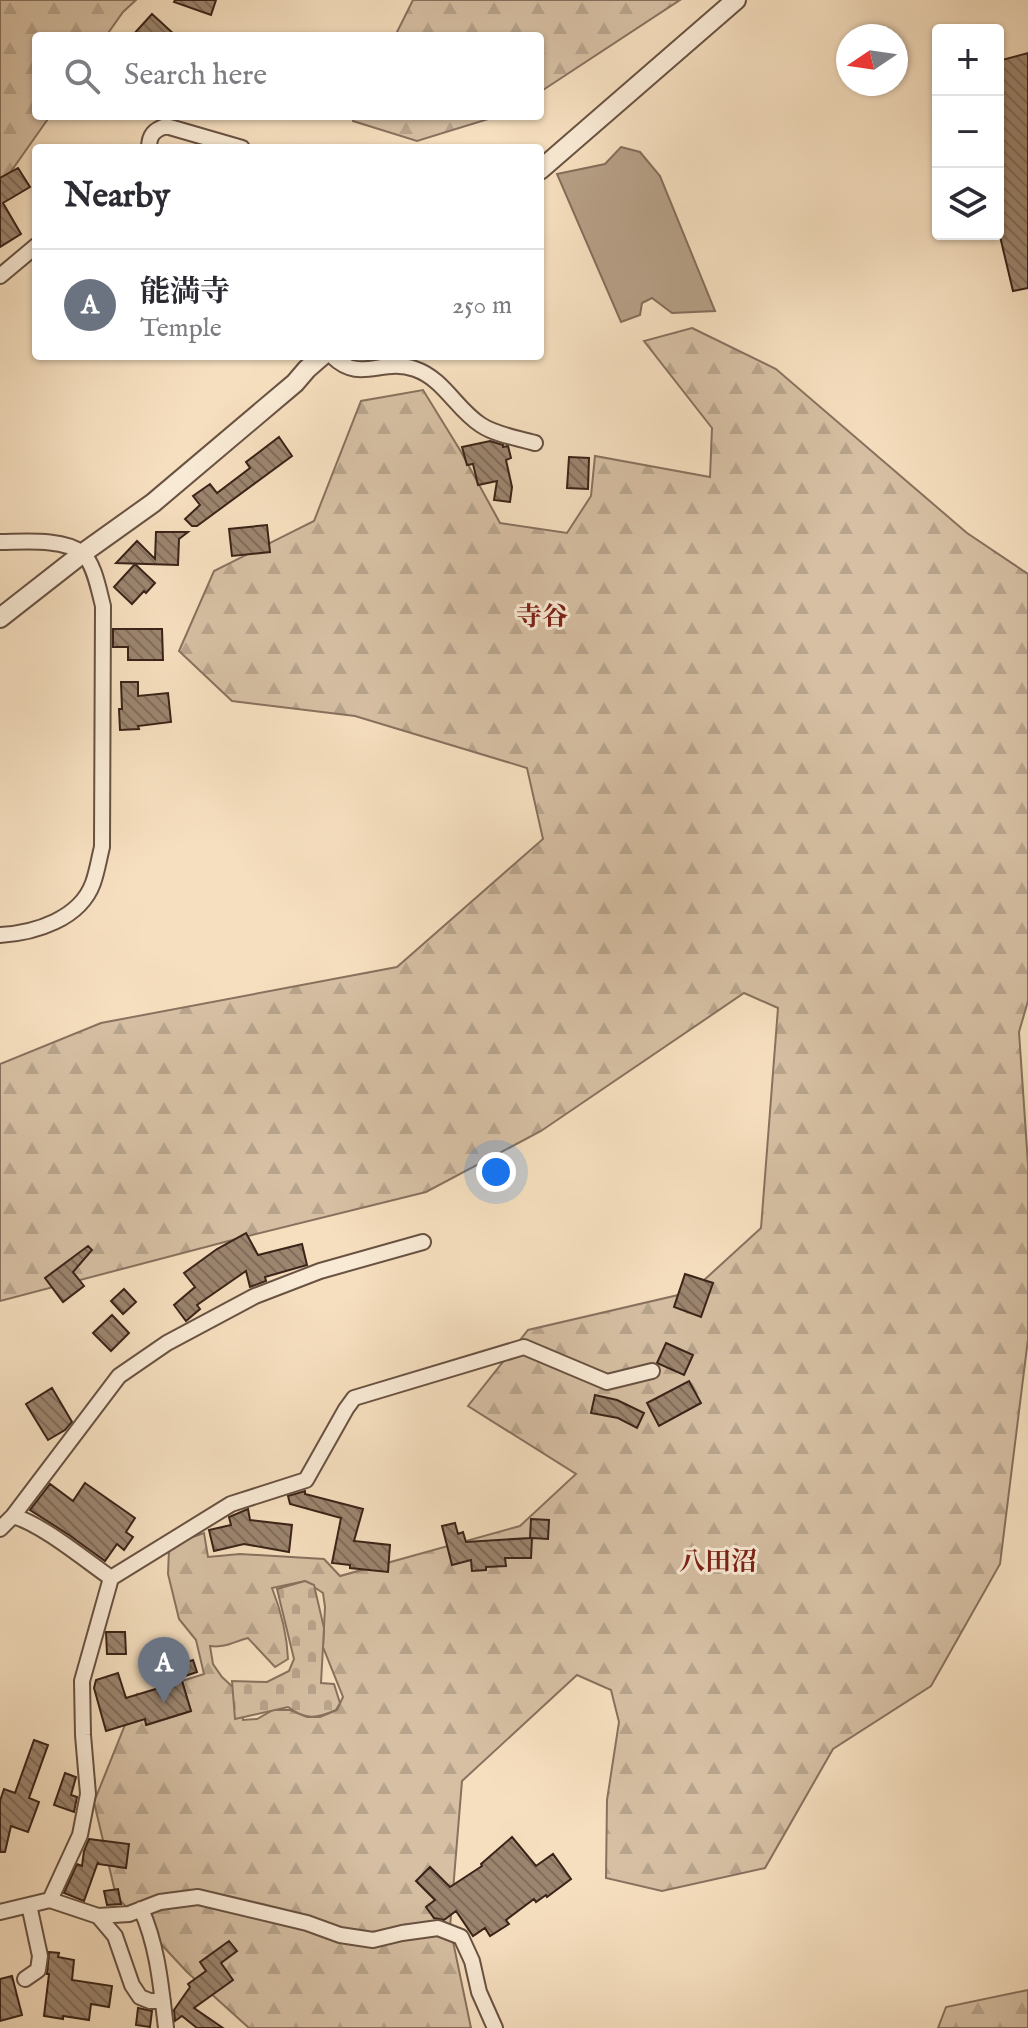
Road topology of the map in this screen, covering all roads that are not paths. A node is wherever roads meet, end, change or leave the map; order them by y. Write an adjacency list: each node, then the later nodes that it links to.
1 (736, 0): 4 (street)
2 (149, 144): 3 (street)
3 (228, 144)
4 (544, 167)
5 (32, 249): 6 (street)
6 (0, 276)
7 (336, 360): 9 (street)
8 (306, 362): 11 (street)
9 (535, 443)
10 (0, 542): 11 (street)
11 (83, 553): 12 (street); 13 (street)
12 (0, 618)
13 (0, 935)
14 (423, 1242): 16 (street)
15 (652, 1371): 18 (street)
16 (13, 1516): 17 (street); 18 (street)
17 (0, 1529)
18 (111, 1578): 19 (street)
19 (50, 1900): 20 (street); 23 (street)
20 (29, 1905): 22 (street); 24 (street)
21 (141, 1909): 23 (street); 25 (street); 27 (street)
22 (0, 1912)
23 (98, 1916): 25 (street)
24 (25, 1979)
25 (163, 2001): 26 (street)
26 (166, 2028)
27 (495, 2028)

